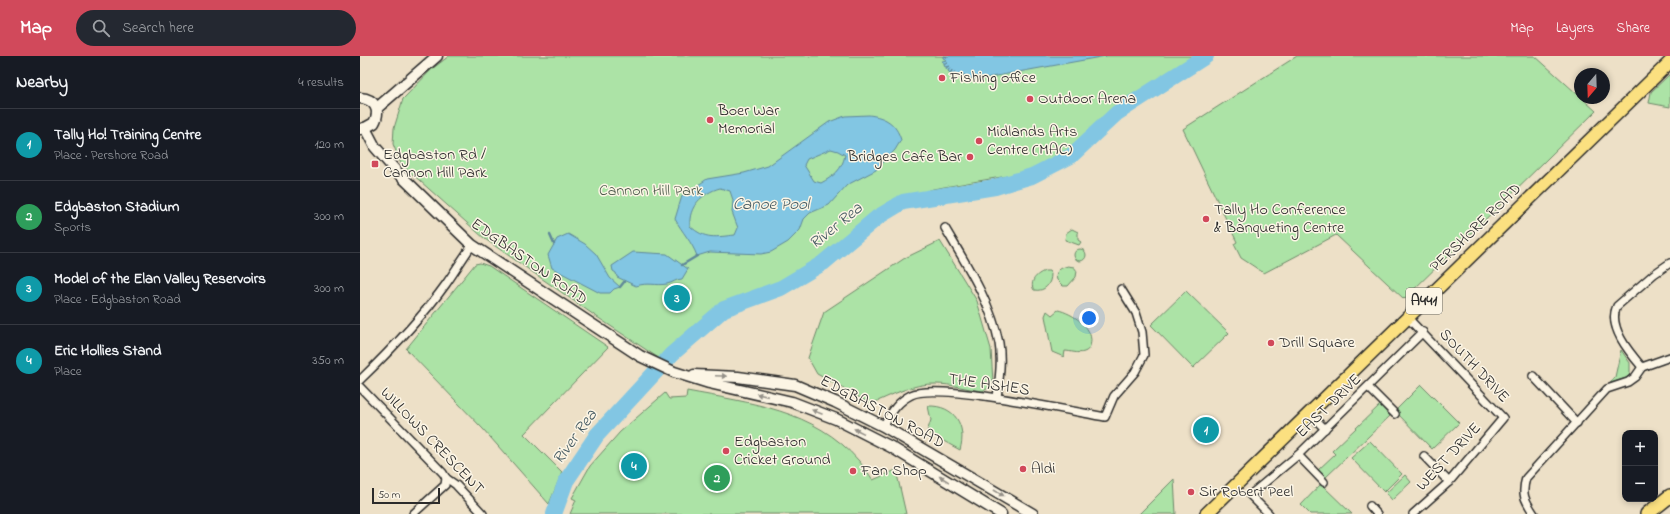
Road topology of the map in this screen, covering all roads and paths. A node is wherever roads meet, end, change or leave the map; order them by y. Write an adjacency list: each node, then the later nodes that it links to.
1 (437, 56): 4 (main road)
2 (1670, 62): 10 (main road, PERSHORE ROAD / A441)
3 (360, 98): 4 (main road)
4 (377, 108): 5 (main road)
5 (363, 129): 7 (main road, EDGBASTON ROAD)
6 (945, 228): 20 (street)
7 (472, 245): 14 (main road, EDGBASTON ROAD); 16 (street)
8 (1670, 264): 13 (street)
9 (1121, 289): 20 (street, THE ASHES)
10 (1408, 317): 11 (street, SOUTH DRIVE); 22 (main road, PERSHORE ROAD / A441)
11 (1423, 332): 19 (street, EAST DRIVE); 24 (street, SOUTH DRIVE)
12 (1670, 357): 13 (street)
13 (1642, 367): 25 (street)
14 (678, 373): 17 (main road, EDGBASTON ROAD, one-way to 17); 21 (main road, EDGBASTON ROAD, one-way to 14)
15 (1533, 376): 25 (street)
16 (360, 380)
17 (795, 385): 21 (main road); 26 (main road, EDGBASTON ROAD)
18 (360, 387): 32 (street, WILLOWS CRESCENT)
19 (1368, 387): 23 (street); 27 (street, EAST DRIVE)
20 (997, 398): 26 (street, THE ASHES)
21 (792, 402): 28 (main road, EDGBASTON ROAD, one-way to 21)
22 (1310, 413): 27 (street); 35 (main road, PERSHORE ROAD / A441)
23 (1395, 414)
24 (1503, 418): 34 (street, WEST DRIVE)
25 (1578, 423): 48 (street)
26 (883, 426): 28 (main road); 31 (main road, EDGBASTON ROAD)
27 (1325, 429): 29 (street, EAST DRIVE)
28 (877, 440): 36 (main road, EDGBASTON ROAD, one-way to 28)
29 (1298, 455): 33 (street); 45 (street, EAST DRIVE)
30 (1424, 456): 34 (street)
31 (966, 474): 36 (main road); 42 (main road, EDGBASTON ROAD, one-way to 42)
32 (446, 478): 39 (street); 40 (street, WILLOWS CRESCENT)
33 (1324, 482)
34 (1449, 482): 47 (street, WEST DRIVE)
35 (1236, 484): 43 (main road, PERSHORE ROAD / A441); 44 (main road, PERSHORE ROAD / A441)
36 (958, 488): 41 (main road, EDGBASTON ROAD)
37 (1670, 496): 49 (highway)
38 (1370, 506): 46 (street)
39 (413, 514)
40 (483, 514)
41 (1001, 514)
42 (1033, 514)
43 (1206, 514)
44 (1218, 514)
45 (1269, 514)
46 (1377, 514)
47 (1413, 514)
48 (1534, 514)
49 (1647, 514)

